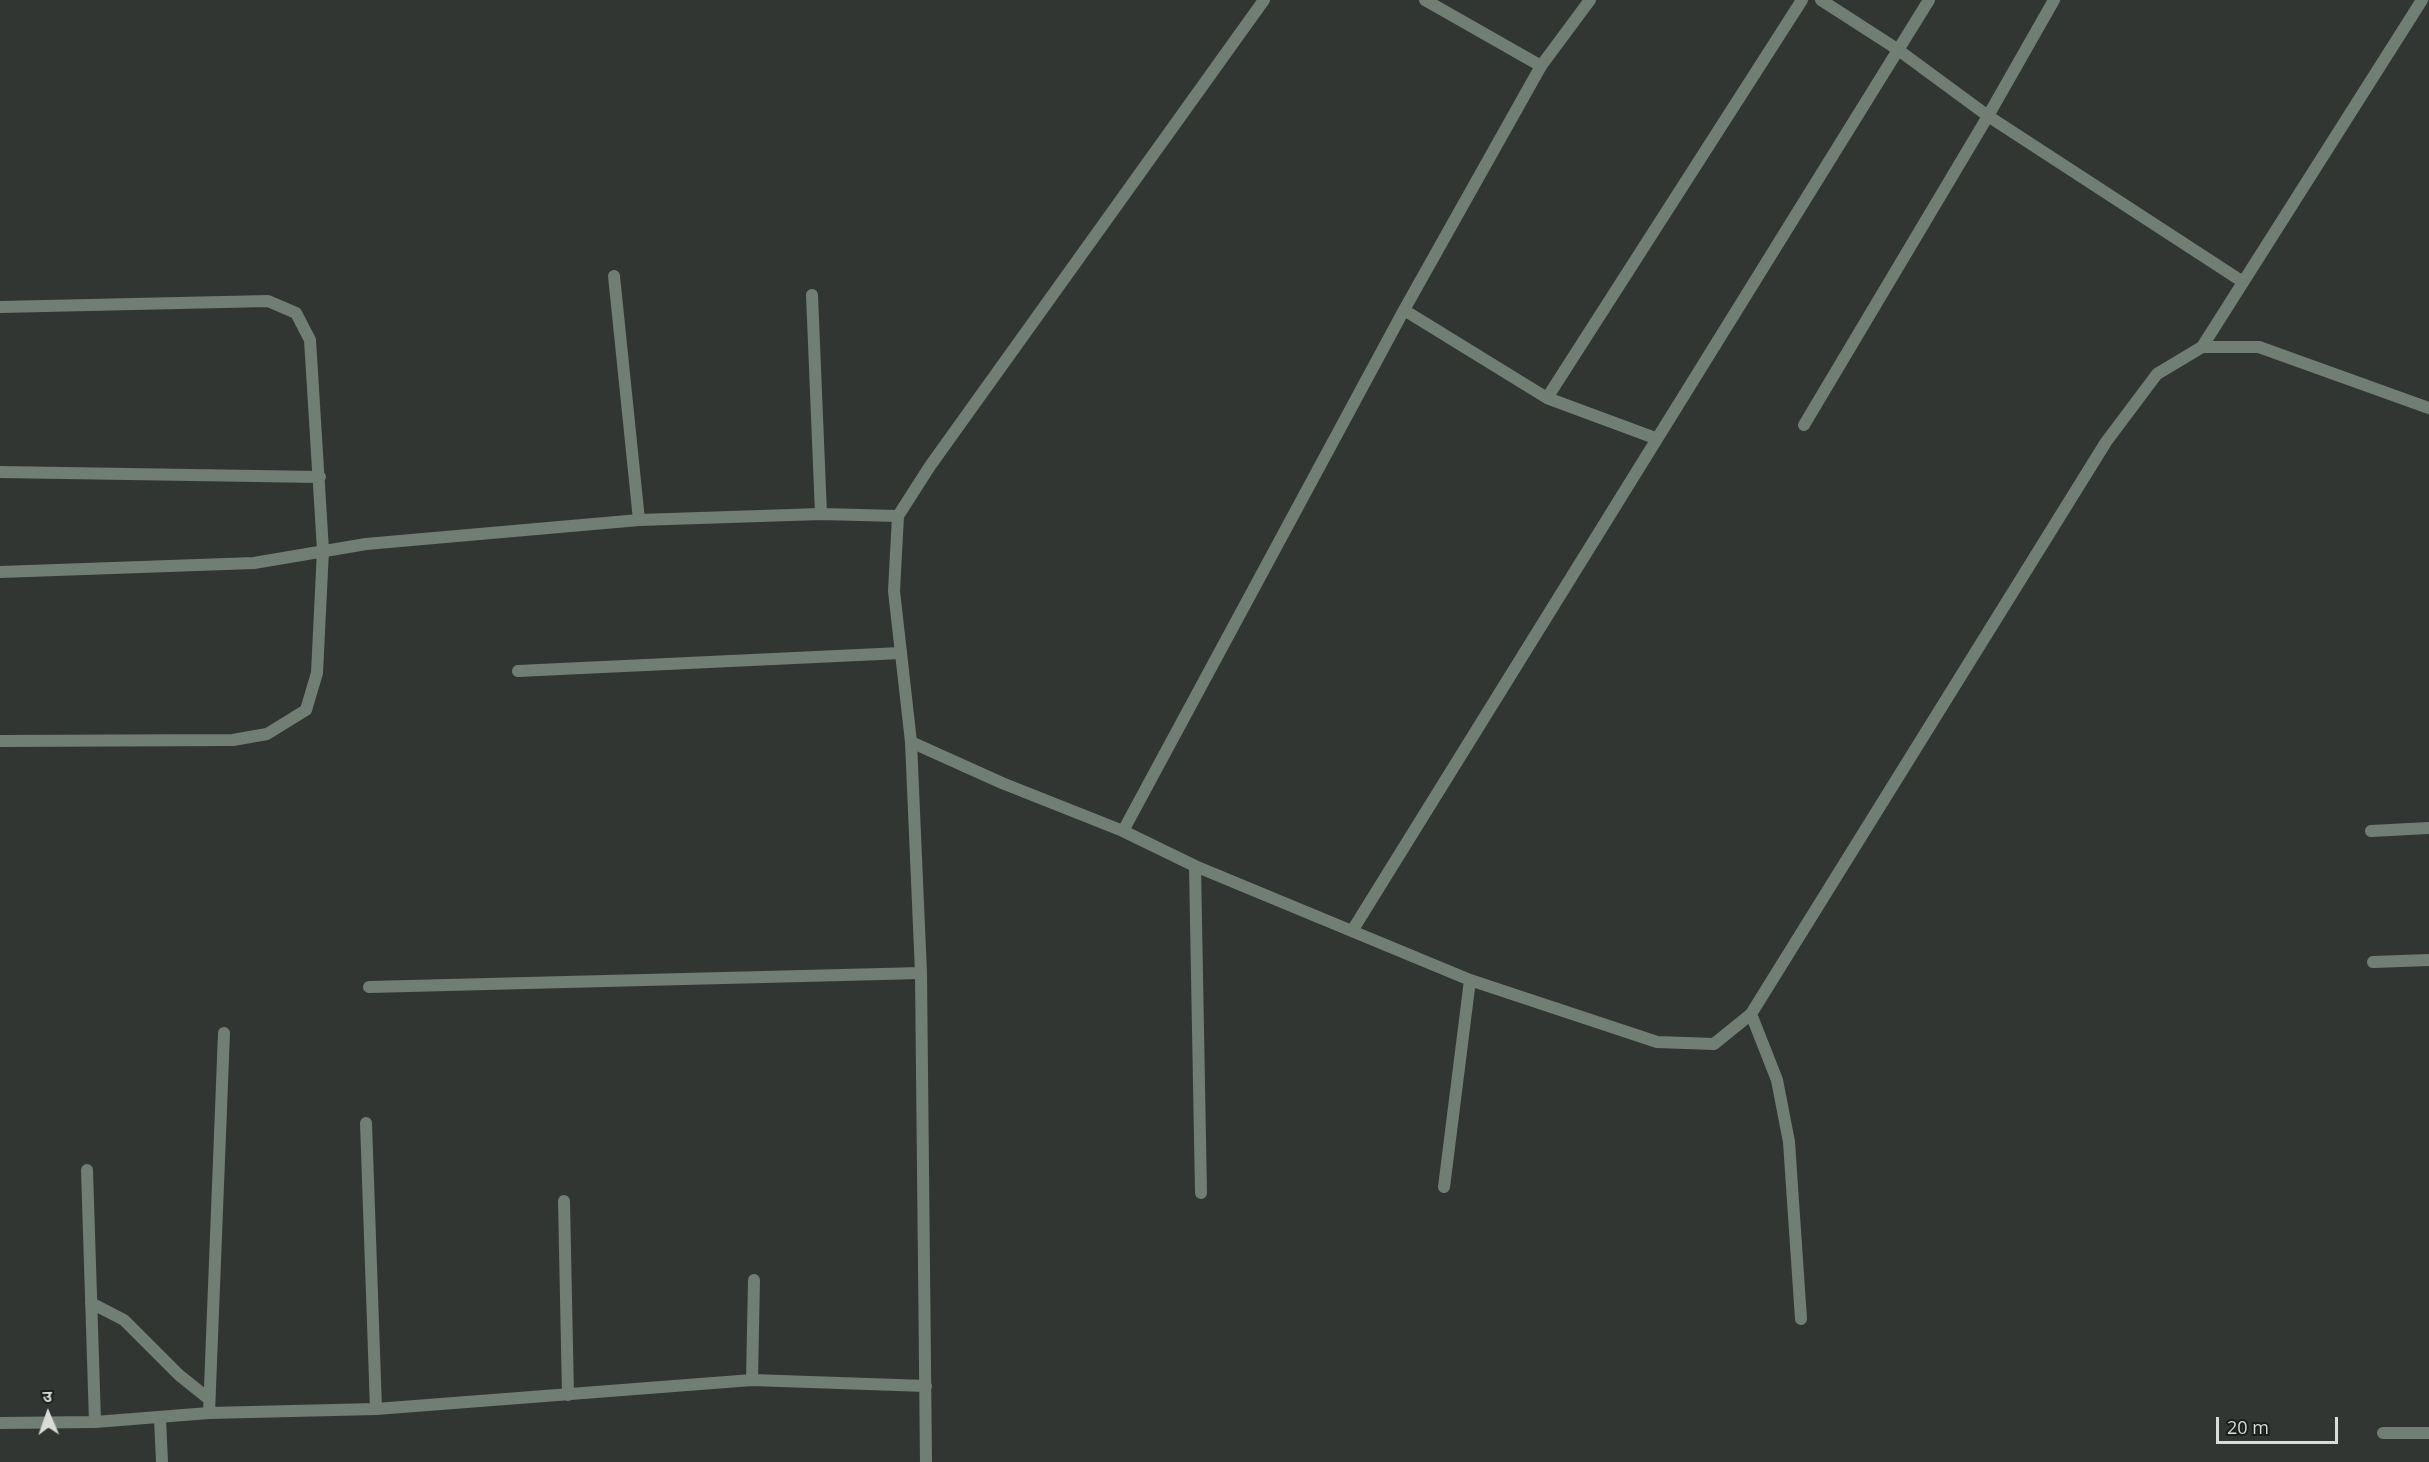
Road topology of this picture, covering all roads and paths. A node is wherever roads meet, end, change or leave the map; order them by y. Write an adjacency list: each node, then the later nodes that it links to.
1 (1264, 0): 25 (street)
2 (1425, 0): 10 (street)
3 (1590, 0): 10 (street)
4 (1802, 0): 18 (street)
5 (1821, 0): 9 (street)
6 (1929, 0): 9 (street)
7 (2054, 0): 11 (street)
8 (2422, 0): 13 (street)
9 (1897, 49): 11 (street); 21 (street)
10 (1541, 66): 16 (street)
11 (1988, 116): 13 (street); 20 (street)
12 (614, 276): 26 (street)
13 (2243, 282): 17 (street)
14 (812, 295): 24 (street)
15 (0, 307): 23 (street)
16 (1404, 310): 18 (street); 34 (street)
17 (2202, 347): 19 (street); 43 (street)
18 (1547, 398): 21 (street)
19 (2429, 408)
20 (1804, 425)
21 (1655, 438): 37 (street)
22 (0, 472): 23 (street)
23 (320, 477): 27 (street)
24 (821, 514): 25 (street); 26 (street)
25 (898, 516): 29 (street)
26 (639, 520): 27 (street)
27 (322, 550): 28 (street); 31 (street)
28 (0, 572)
29 (901, 653): 30 (street); 32 (street)
30 (518, 671)
31 (0, 741)
32 (911, 742): 34 (street); 40 (street)
33 (2429, 828): 35 (street)
34 (1123, 831): 36 (street)
35 (2371, 831)
36 (1195, 866): 37 (street); 48 (street)
37 (1352, 930): 41 (street)
38 (2429, 960): 39 (street)
39 (2373, 962)
40 (921, 973): 42 (street); 54 (street)
41 (1470, 980): 43 (street); 47 (street)
42 (369, 987)
43 (1751, 1014): 52 (street)
44 (224, 1033): 56 (street)
45 (366, 1123): 57 (street)
46 (87, 1170): 51 (street)
47 (1444, 1187)
48 (1201, 1193)
49 (564, 1201): 55 (street)
50 (754, 1280): 53 (street)
51 (91, 1303): 56 (street); 60 (street)
52 (1801, 1320)
53 (752, 1380): 54 (street); 55 (street)
54 (926, 1386): 65 (street)
55 (568, 1395): 57 (street)
56 (209, 1399): 58 (street)
57 (376, 1409): 58 (street)
58 (209, 1413): 59 (street)
59 (160, 1418): 60 (street); 64 (street)
60 (95, 1422): 61 (street)
61 (0, 1423)
62 (2429, 1432): 63 (street)
63 (2383, 1433)
64 (162, 1462)
65 (926, 1462)

